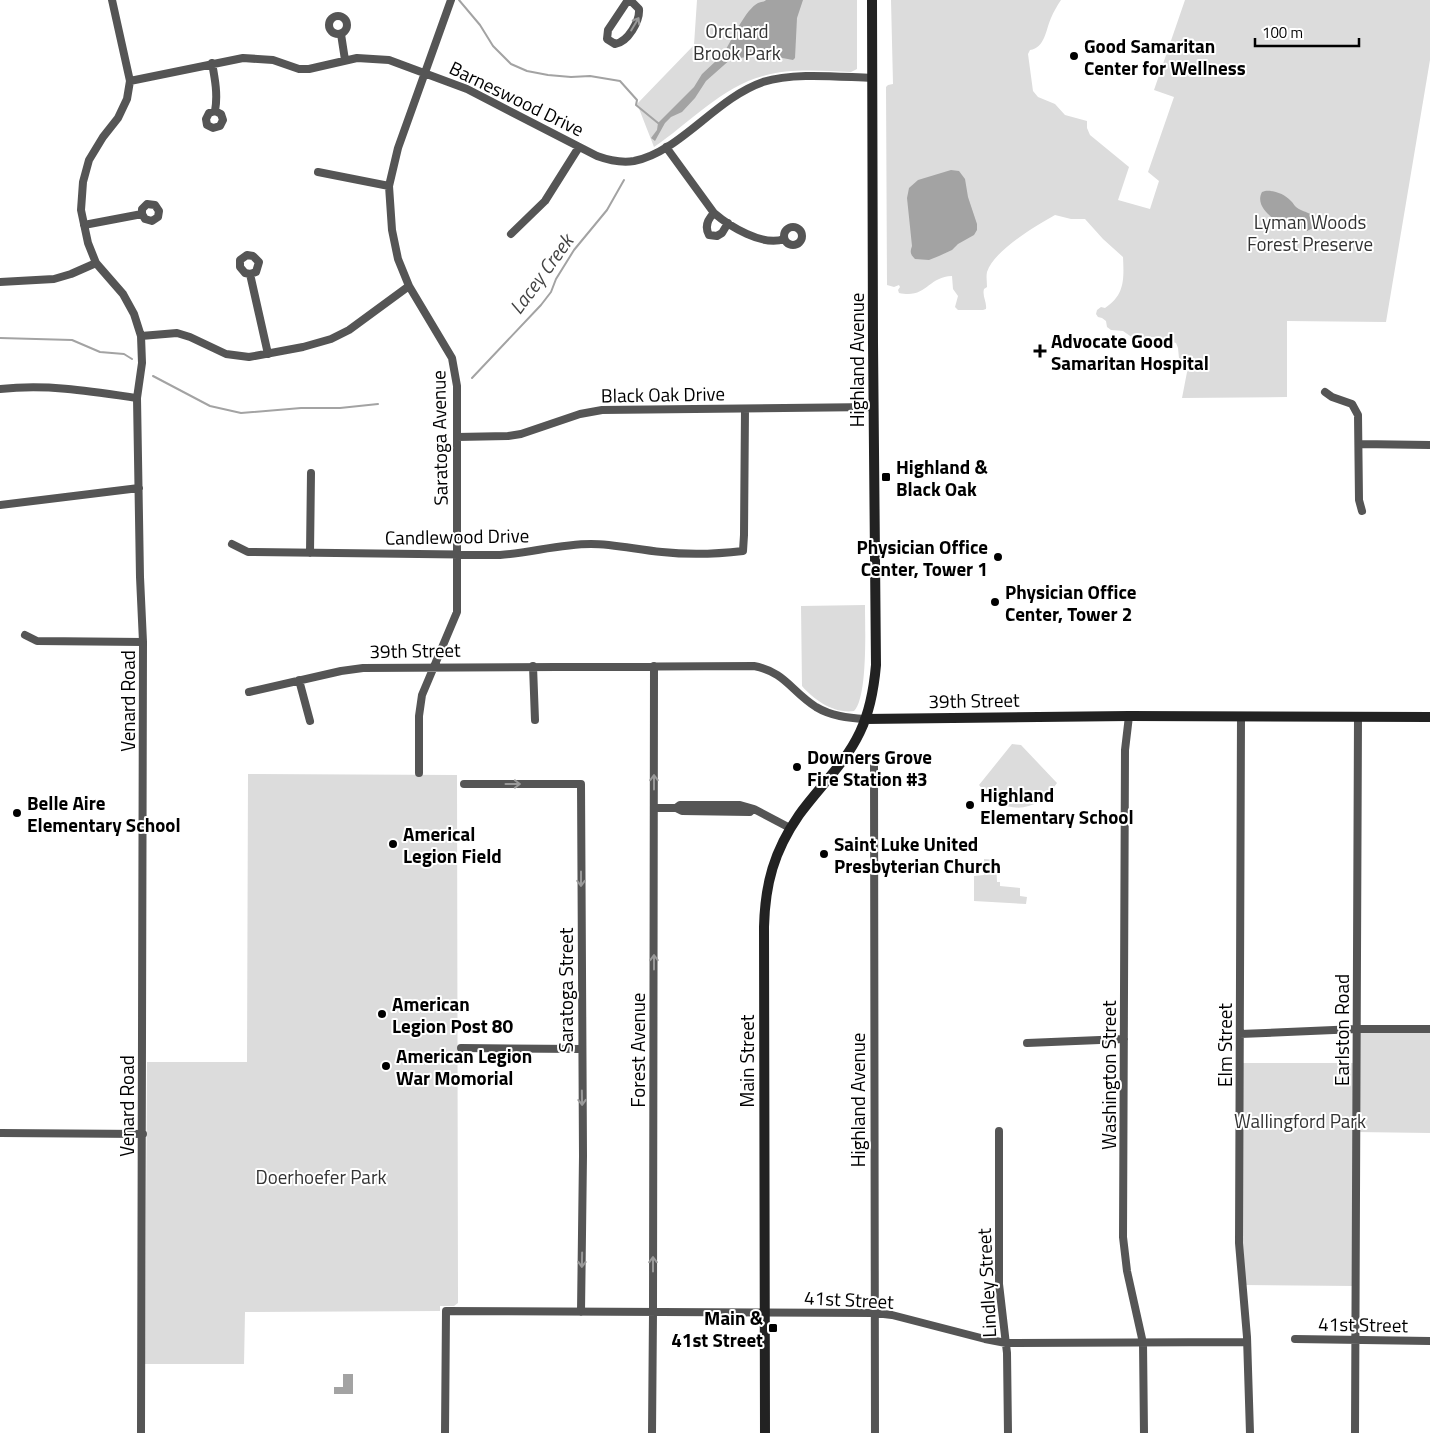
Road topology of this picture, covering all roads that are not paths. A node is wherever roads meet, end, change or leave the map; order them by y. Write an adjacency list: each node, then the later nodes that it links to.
1 (112, 0): 10 (street, Venard Road)
2 (451, 0): 8 (street, Saratoga Avenue)
3 (629, 0): 3 (street, one-way to 3)
4 (872, 0): 9 (main road, Highland Avenue)
5 (341, 34): 6 (street)
6 (345, 60): 7 (street, Barneswood Drive); 8 (street, Barneswood Drive)
7 (212, 63): 10 (street, Barneswood Drive); 11 (street)
8 (424, 73): 12 (street, Barneswood Drive); 15 (street, Saratoga Avenue)
9 (872, 78): 13 (street, Barneswood Drive); 31 (main road, Highland Avenue)
10 (130, 81): 19 (street, Venard Road)
11 (215, 111)
12 (579, 147): 13 (street, Barneswood Drive); 20 (street)
13 (666, 147): 16 (street)
14 (318, 172): 15 (street)
15 (390, 186): 25 (street, Saratoga Avenue)
16 (714, 212): 18 (street); 18 (street)
17 (142, 214): 19 (street)
18 (728, 224): 21 (street)
19 (84, 225): 22 (street, Venard Road)
20 (511, 234)
21 (784, 239)
22 (96, 263): 24 (street); 26 (street, Venard Road)
23 (250, 274): 27 (street)
24 (0, 282)
25 (409, 286): 27 (street); 33 (street, Saratoga Avenue)
26 (141, 336): 27 (street); 30 (street, Venard Road)
27 (268, 354)
28 (0, 389): 30 (street)
29 (1325, 392): 34 (street)
30 (137, 398): 37 (street, Venard Road)
31 (873, 407): 32 (street, Black Oak Drive); 54 (main road, Highland Avenue)
32 (745, 409): 33 (street, Black Oak Drive); 42 (street, Candlewood Drive)
33 (457, 436): 42 (street, Saratoga Avenue)
34 (1359, 444): 35 (street); 39 (street)
35 (1430, 445)
36 (311, 474): 41 (street)
37 (139, 488): 38 (street); 44 (street, Venard Road)
38 (0, 505)
39 (1362, 510)
40 (232, 544): 41 (street, Candlewood Drive)
41 (310, 553): 42 (street, Candlewood Drive)
42 (457, 554): 47 (street, Saratoga Avenue)
43 (25, 635): 44 (street)
44 (143, 642): 71 (street, Venard Road)
45 (533, 666): 46 (street, 39th Street); 47 (street, 39th Street); 55 (street)
46 (654, 666): 54 (street, 39th Street); 60 (street, Forest Avenue, one-way to 46)
47 (433, 668): 48 (street, 39th Street); 58 (street, Saratoga Avenue)
48 (299, 680): 49 (street, 39th Street); 56 (street)
49 (249, 692)
50 (1129, 716): 52 (main road, 39th Street); 54 (main road, 39th Street); 65 (street, Washington Street)
51 (1358, 716): 52 (main road, 39th Street); 53 (main road, 39th Street); 62 (street, Earlston Road)
52 (1241, 717): 64 (street, Elm Street)
53 (1430, 717)
54 (866, 718): 61 (main road, Main Street)
55 (535, 720)
56 (310, 721)
57 (874, 766): 75 (street, Highland Avenue)
58 (419, 772)
59 (464, 784): 68 (street, Saratoga Street, one-way to 68)
60 (654, 808): 61 (street); 73 (street, Forest Avenue, one-way to 60)
61 (790, 828): 74 (main road, Main Street)
62 (1357, 1029): 63 (street); 64 (street); 77 (street, Earlston Road)
63 (1430, 1029)
64 (1240, 1034): 79 (street, Elm Street)
65 (1124, 1039): 66 (street); 81 (street, Washington Street)
66 (1027, 1043)
67 (461, 1048): 68 (street)
68 (581, 1049): 72 (street, Saratoga Street, one-way to 72)
69 (1000, 1131): 80 (street, Lindley Street)
70 (0, 1133): 71 (street)
71 (143, 1134): 82 (street, Venard Road)
72 (582, 1312): 73 (street, 41st Street); 83 (street, 41st Street)
73 (653, 1313): 74 (street, 41st Street); 84 (street, Forest Avenue)
74 (764, 1313): 75 (street, 41st Street); 85 (main road, Main Street)
75 (876, 1313): 80 (street, 41st Street); 86 (street, Highland Avenue)
76 (1295, 1339): 77 (street, 41st Street)
77 (1355, 1340): 78 (street, 41st Street); 90 (street, Earlston Road)
78 (1430, 1341)
79 (1247, 1342): 81 (street, 41st Street); 89 (street, Elm Street)
80 (1006, 1343): 81 (street, 41st Street); 87 (street, Lindley Street)
81 (1143, 1343): 88 (street, Washington Street)
82 (141, 1433)
83 (445, 1433)
84 (652, 1433)
85 (765, 1433)
86 (875, 1433)
87 (1008, 1433)
88 (1144, 1433)
89 (1250, 1433)
90 (1355, 1433)

